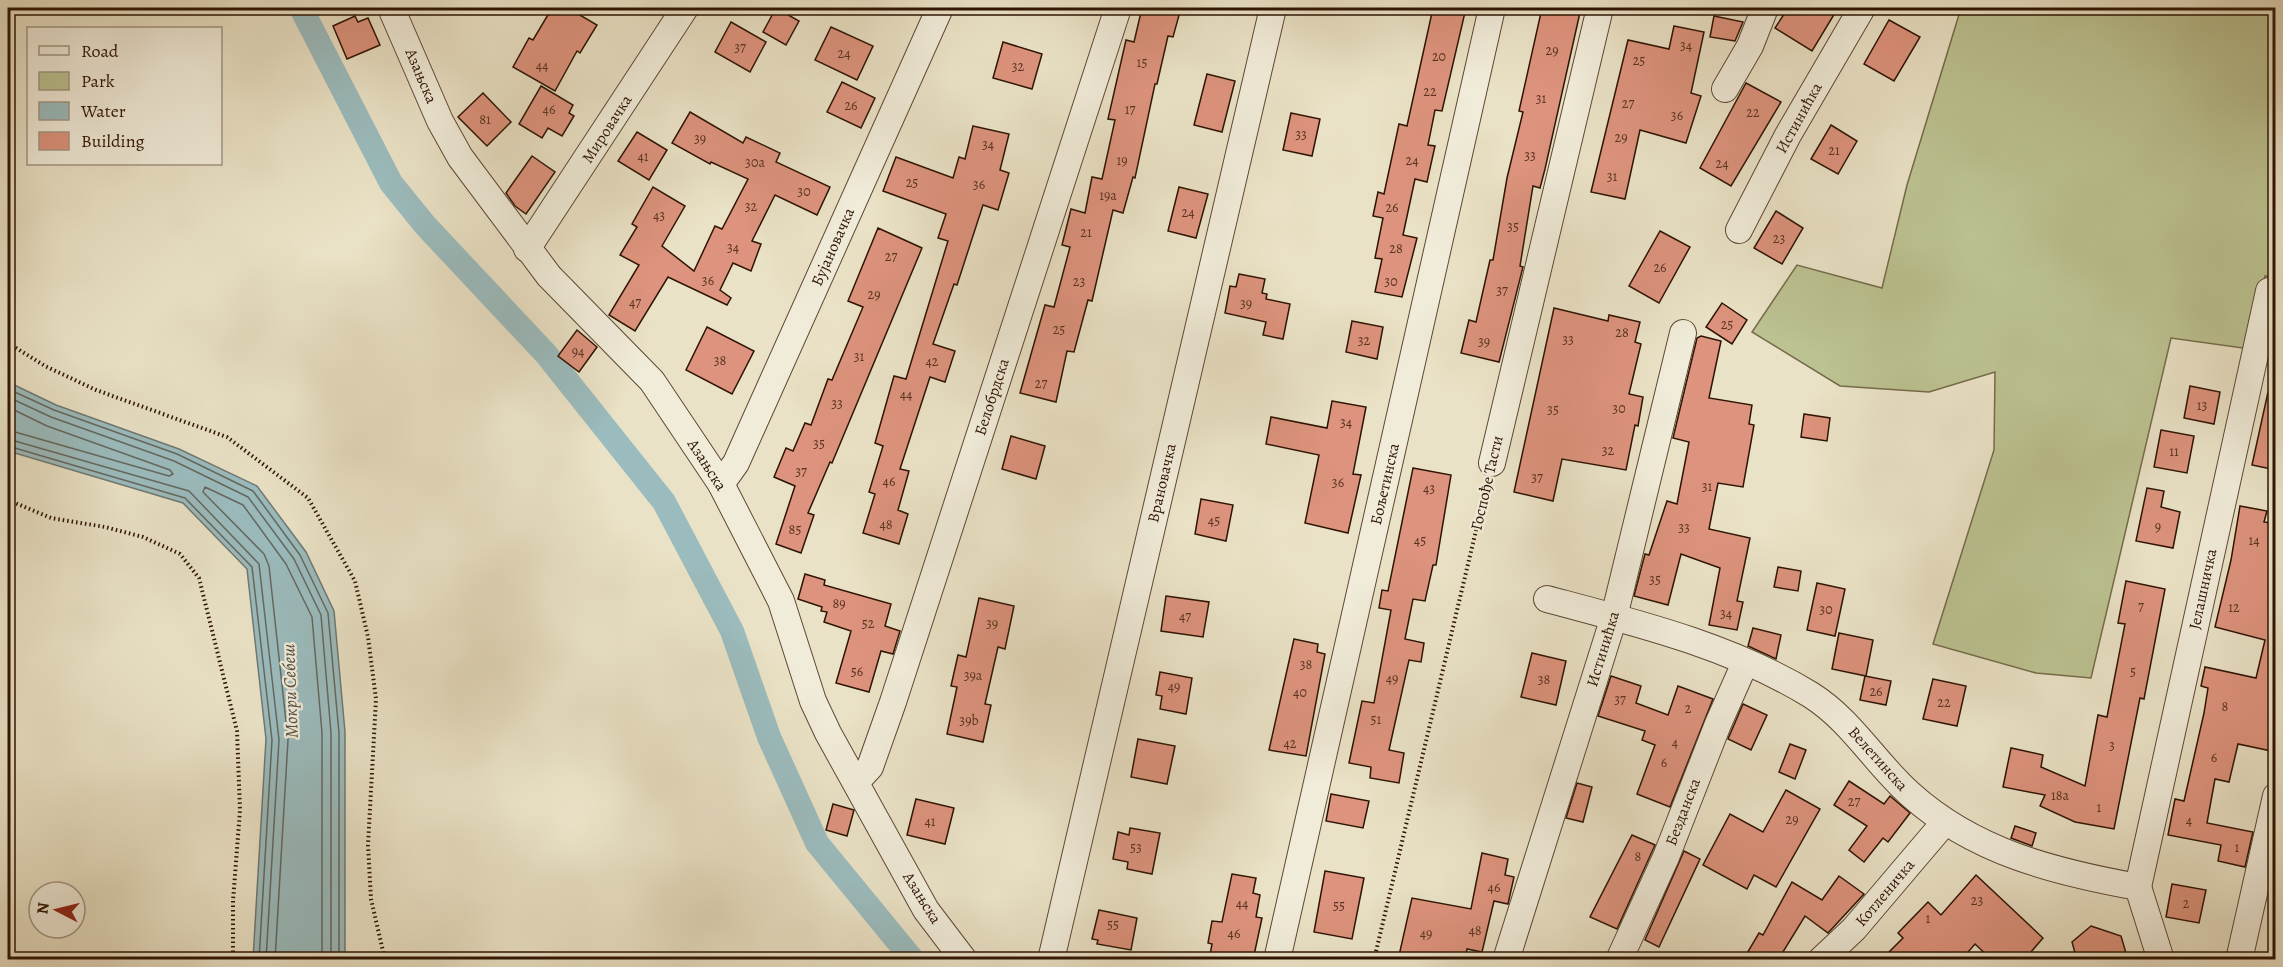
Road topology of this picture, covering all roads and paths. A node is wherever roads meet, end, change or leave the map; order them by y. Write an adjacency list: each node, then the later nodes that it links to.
1 (391, 8): 12 (street, Азањска)
2 (685, 8): 12 (street, Мировачка)
3 (940, 8): 17 (street, Бујановачка)
4 (1118, 8): 22 (street, Белобрдска)
5 (1273, 8): 29 (street, Врановачка)
6 (1492, 8): 30 (street, Бољетинска)
7 (1600, 8): 16 (street, Госпође Тасти)
8 (1765, 8): 10 (street)
9 (1862, 8): 11 (street, Истинићка)
10 (1725, 89)
11 (1739, 230)
12 (527, 249): 17 (street, Азањска)
13 (2269, 291): 25 (street, Јелашничка)
14 (1683, 333): 20 (street, Истинићка)
15 (8, 344): 27 (path)
16 (1492, 463): 31 (path, Госпође Тасти)
17 (721, 484): 22 (street, Азањска)
18 (8, 500): 26 (path)
19 (1547, 599): 20 (street, Велетинска)
20 (1614, 617): 21 (street, Велетинска); 32 (street, Истинићка)
21 (1745, 663): 24 (street, Велетинска); 33 (street, Безданска)
22 (857, 781): 28 (street, Азањска)
23 (2276, 796): 36 (street)
24 (1944, 823): 25 (street, Велетинска); 34 (street, Котленичка)
25 (2138, 887): 35 (street)
26 (233, 960)
27 (385, 960)
28 (964, 960)
29 (1051, 960)
30 (1277, 960)
31 (1374, 960)
32 (1506, 960)
33 (1618, 960)
34 (1821, 960)
35 (2161, 960)
36 (2239, 960)

